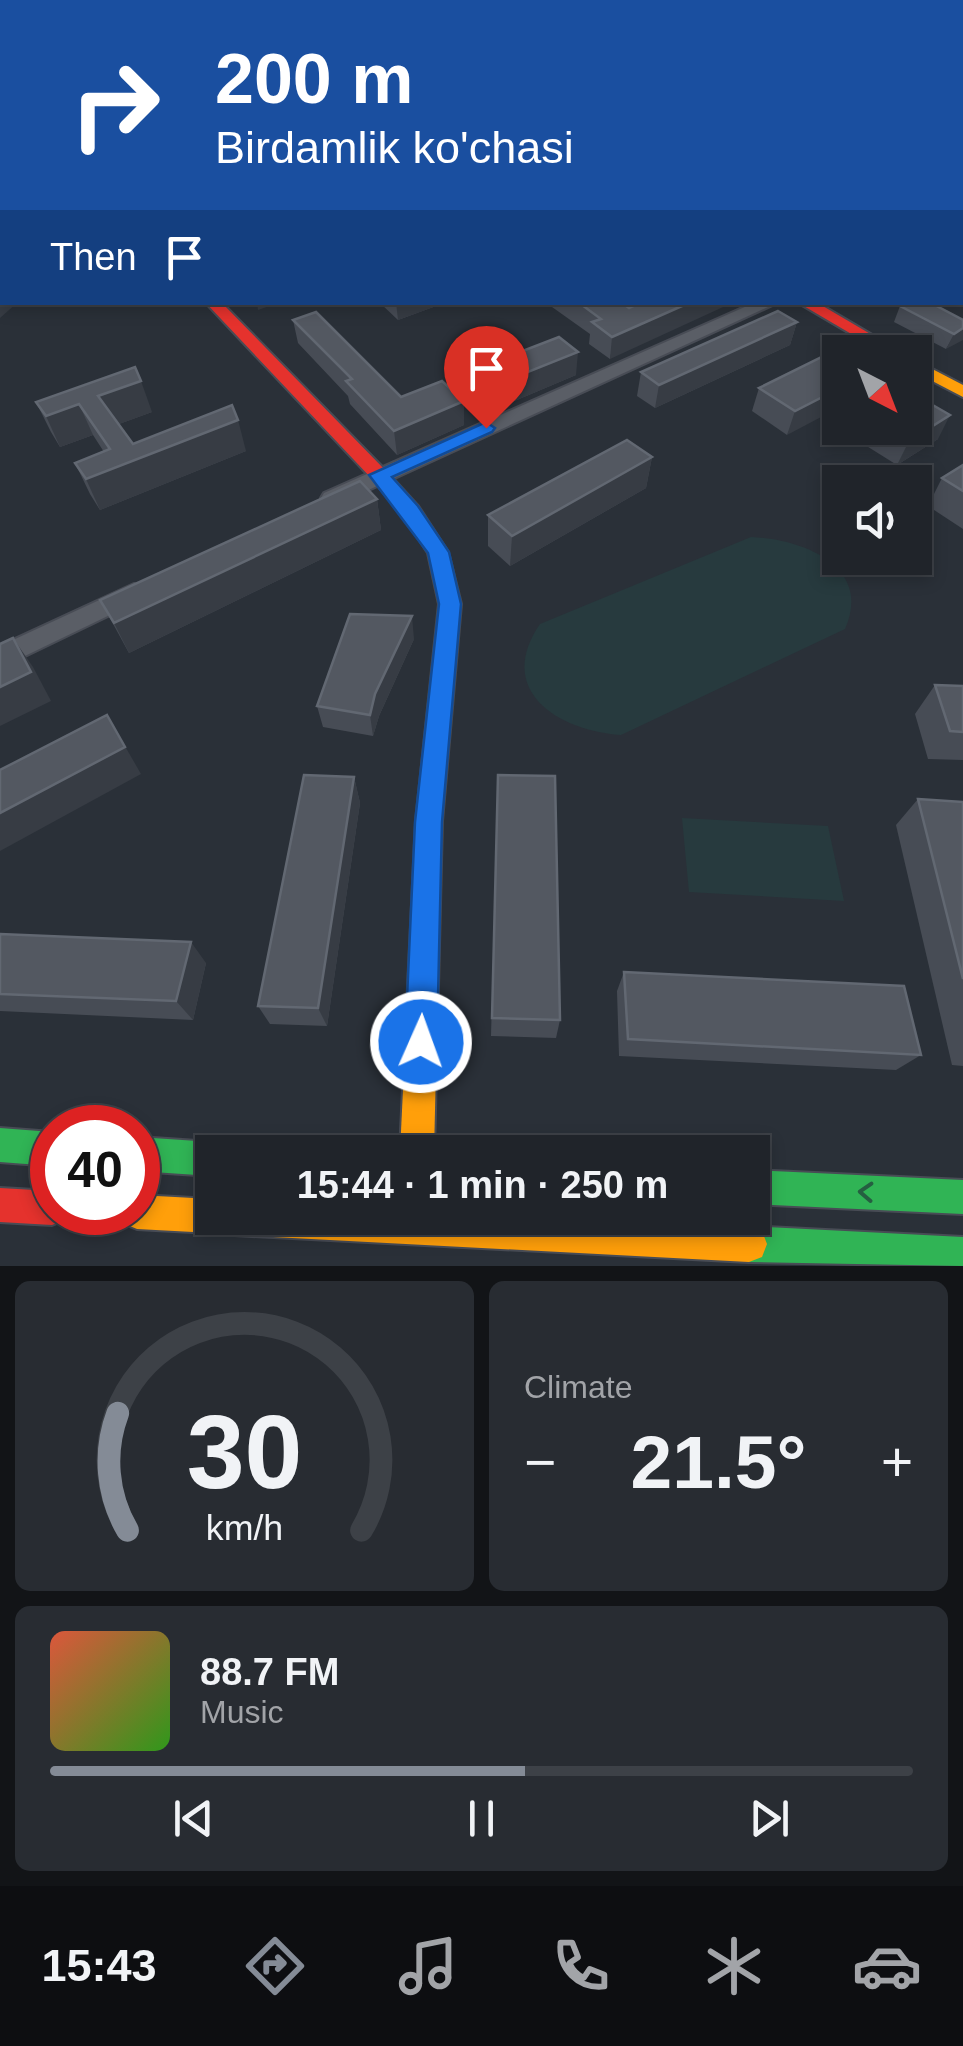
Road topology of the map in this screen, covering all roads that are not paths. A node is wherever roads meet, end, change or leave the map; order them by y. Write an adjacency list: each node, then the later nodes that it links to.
1 (215, 305): 7 (street)
2 (763, 305): 7 (street)
3 (812, 305): 4 (street)
4 (864, 335)
5 (932, 375): 6 (street)
6 (963, 392)
7 (379, 475): 8 (street); 11 (street)
8 (308, 510)
9 (146, 587): 10 (street)
10 (0, 658)
11 (418, 1135)
12 (0, 1146): 13 (street)
13 (30, 1148)
14 (160, 1155): 15 (street)
15 (195, 1157)
16 (770, 1188): 17 (street, one-way to 16)
17 (963, 1197)
18 (0, 1206): 19 (street)
19 (30, 1207)
20 (160, 1213): 21 (street)
21 (195, 1215)
22 (569, 1235): 23 (street)
23 (963, 1255)

